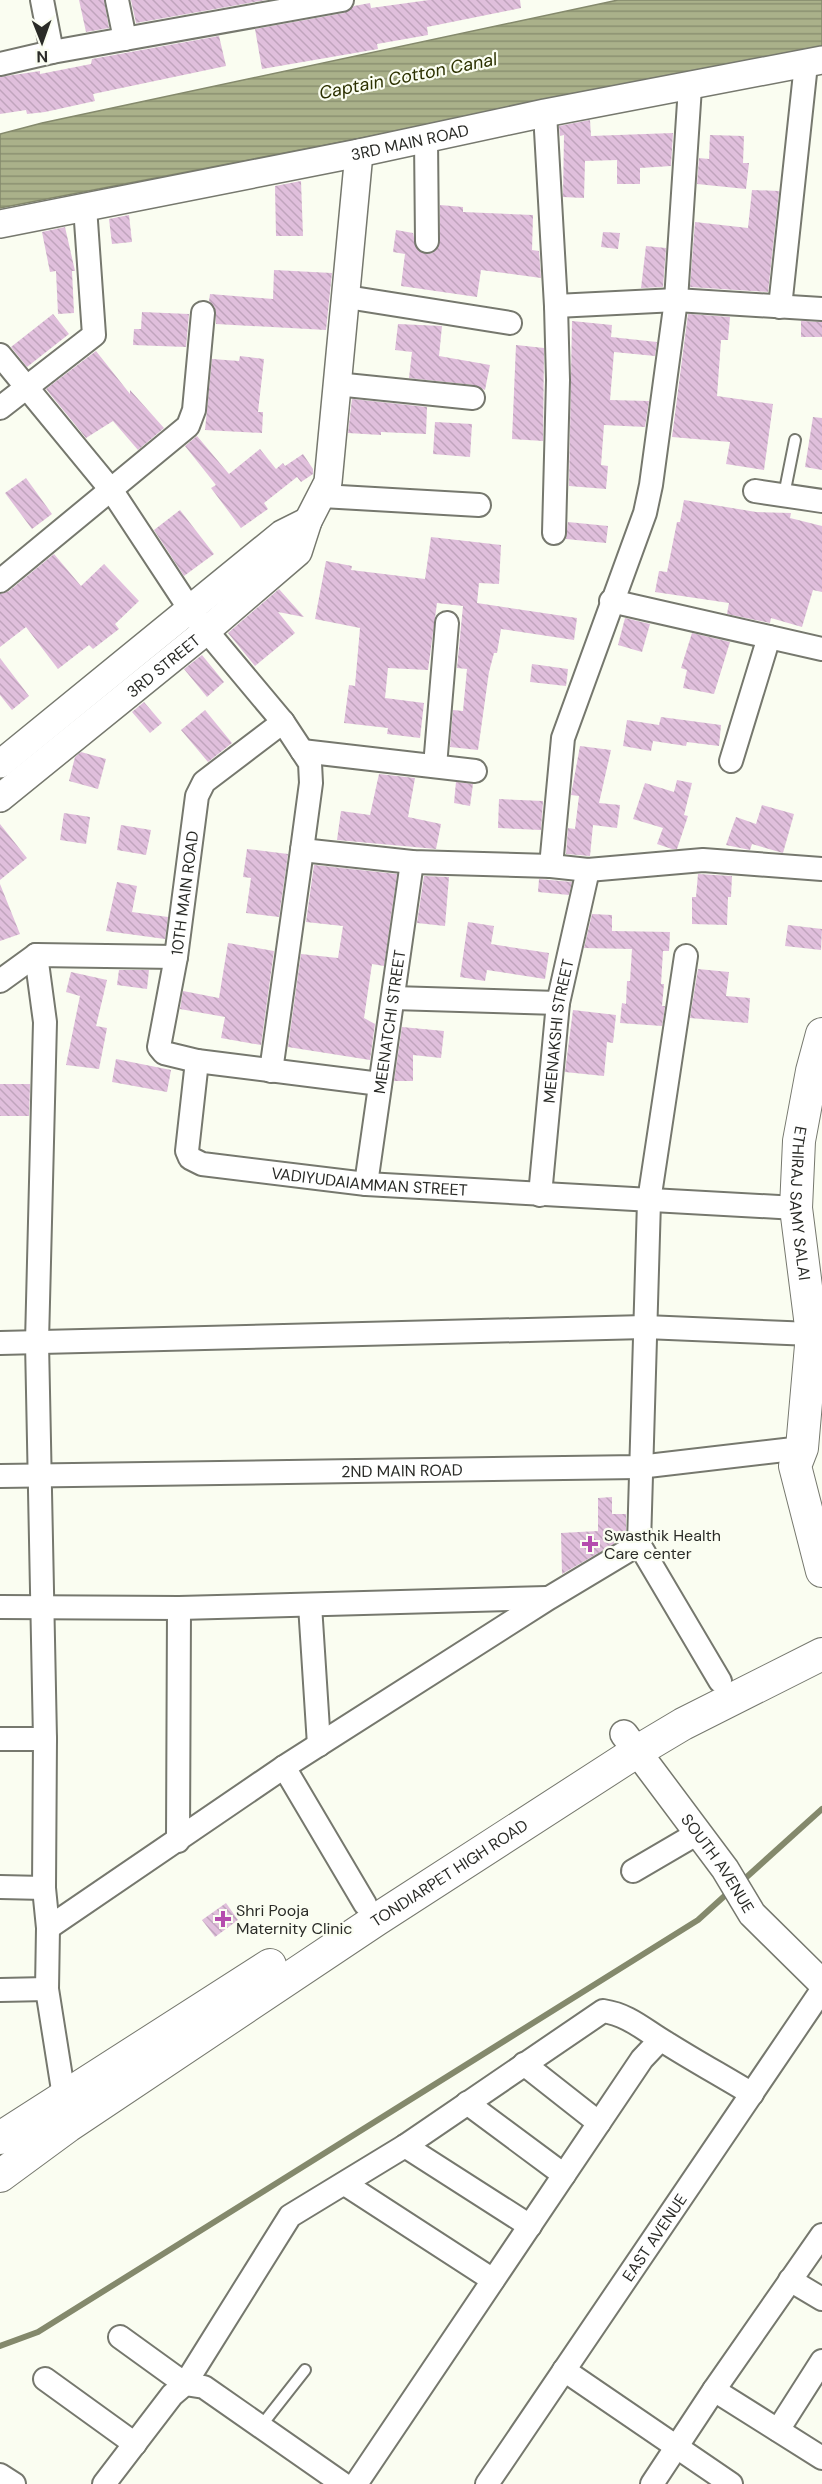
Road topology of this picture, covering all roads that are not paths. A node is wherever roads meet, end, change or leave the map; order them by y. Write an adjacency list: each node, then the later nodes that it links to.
1 (42, 0): 6 (street)
2 (117, 0): 5 (street)
3 (342, 0): 4 (street)
4 (302, 4): 5 (street)
5 (125, 39): 6 (street)
6 (52, 52): 8 (street)
7 (814, 62): 9 (street, 3RD MAIN ROAD); 19 (street)
8 (0, 64)
9 (690, 87): 10 (street, 3RD MAIN ROAD); 17 (street)
10 (545, 112): 11 (street, 3RD MAIN ROAD); 18 (street)
11 (426, 139): 12 (street, 3RD MAIN ROAD); 15 (street)
12 (359, 153): 13 (street, 3RD MAIN ROAD); 16 (street, 3RD STREET)
13 (85, 207): 14 (street, 3RD MAIN ROAD); 25 (street)
14 (0, 224)
15 (427, 241)
16 (347, 297): 22 (street); 24 (street, 3RD STREET)
17 (676, 300): 18 (street); 19 (street); 38 (street)
18 (556, 306): 36 (street)
19 (780, 307): 20 (street)
20 (822, 309)
21 (203, 313): 29 (street)
22 (510, 324)
23 (0, 355): 25 (street)
24 (336, 384): 26 (street); 32 (street, 3RD STREET)
25 (27, 386): 27 (street); 29 (street)
26 (473, 398)
27 (0, 408)
28 (795, 440): 31 (lane)
29 (112, 491): 37 (street); 39 (street)
30 (755, 491): 31 (street)
31 (784, 495): 33 (street)
32 (322, 496): 34 (street); 35 (street, 3RD STREET)
33 (822, 501)
34 (479, 504)
35 (308, 521): 39 (street, 3RD STREET); 41 (street, 3RD STREET)
36 (554, 533)
37 (0, 581)
38 (611, 601): 42 (street); 53 (street)
39 (189, 609): 41 (street); 47 (street, 3RD STREET)
40 (447, 623): 48 (street)
41 (206, 631): 44 (street); 50 (street, 3RD STREET)
42 (769, 637): 43 (street); 46 (street)
43 (822, 648)
44 (283, 722): 45 (street); 58 (street, 10TH MAIN ROAD)
45 (302, 751): 48 (street); 51 (street)
46 (731, 761)
47 (0, 764)
48 (435, 766): 49 (street)
49 (475, 771)
50 (0, 798)
51 (302, 850): 52 (street); 64 (street)
52 (412, 862): 53 (street); 60 (street, MEENATCHI STREET)
53 (551, 866): 55 (street)
54 (822, 869): 55 (street)
55 (588, 870): 61 (street, MEENAKSHI STREET)
56 (36, 955): 58 (street, 10TH MAIN ROAD); 59 (street); 73 (street)
57 (686, 956): 68 (street)
58 (176, 957): 63 (street)
59 (0, 981)
60 (393, 998): 61 (street); 65 (street, MEENATCHI STREET)
61 (558, 1003): 67 (street, MEENAKSHI STREET)
62 (822, 1034): 69 (main road, ETHIRAJ SAMY SALAI)
63 (197, 1061): 64 (street); 66 (street, VADIYUDAIAMMAN STREET)
64 (271, 1071): 65 (street)
65 (380, 1084): 66 (street, MEENATCHI STREET)
66 (366, 1184): 67 (street, VADIYUDAIAMMAN STREET)
67 (540, 1195): 68 (street, VADIYUDAIAMMAN STREET)
68 (649, 1201): 69 (street, VADIYUDAIAMMAN STREET); 71 (street)
69 (796, 1208): 70 (main road, ETHIRAJ SAMY SALAI)
70 (813, 1268): 72 (main road, ETHIRAJ SAMY SALAI)
71 (645, 1328): 72 (street); 73 (street); 76 (street)
72 (812, 1334): 75 (main road, ETHIRAJ SAMY SALAI)
73 (37, 1342): 74 (street); 78 (street)
74 (0, 1343)
75 (802, 1448): 76 (street, 2ND MAIN ROAD); 79 (main road); 81 (main road, ETHIRAJ SAMY SALAI)
76 (639, 1467): 78 (street, 2ND MAIN ROAD); 80 (street)
77 (0, 1476): 78 (street, 2ND MAIN ROAD)
78 (40, 1478): 85 (street)
79 (822, 1509)
80 (639, 1544): 82 (street); 89 (street)
81 (822, 1571)
82 (549, 1598): 83 (street); 93 (street)
83 (310, 1605): 86 (street); 93 (street)
84 (0, 1607): 85 (street)
85 (42, 1607): 86 (street); 90 (street)
86 (179, 1608): 96 (street)
87 (822, 1633): 89 (main road, TONDIARPET HIGH ROAD)
88 (822, 1654): 92 (main road, TONDIARPET HIGH ROAD)
89 (720, 1681): 92 (main road, TONDIARPET HIGH ROAD)
90 (45, 1738): 91 (street); 99 (street)
91 (0, 1739)
92 (630, 1743): 95 (street, SOUTH AVENUE); 100 (main road, TONDIARPET HIGH ROAD); 110 (main road, TONDIARPET HIGH ROAD)
93 (319, 1745): 94 (street)
94 (284, 1767): 96 (street); 100 (street)
95 (698, 1833): 97 (street); 102 (street, SOUTH AVENUE)
96 (178, 1841): 101 (street)
97 (633, 1871)
98 (0, 1887): 99 (street)
99 (44, 1888): 101 (street)
100 (365, 1904): 110 (main road, TONDIARPET HIGH ROAD)
101 (48, 1928): 103 (street)
102 (822, 1983)
103 (47, 1989): 104 (street); 110 (street)
104 (0, 1990)
105 (822, 1990): 108 (street, EAST AVENUE)
106 (660, 2040): 107 (street); 108 (street); 111 (street)
107 (524, 2064): 109 (street); 111 (street)
108 (752, 2094): 125 (street, EAST AVENUE)
109 (467, 2103): 113 (street); 115 (street)
110 (67, 2111): 112 (main road, TONDIARPET HIGH ROAD); 114 (main road, TONDIARPET HIGH ROAD)
111 (598, 2123): 115 (street)
112 (0, 2138)
113 (405, 2146): 116 (street); 117 (street)
114 (1, 2174)
115 (564, 2175): 117 (street)
116 (345, 2184): 119 (street); 127 (street)
117 (530, 2226): 119 (street)
118 (822, 2235): 120 (street)
119 (494, 2280): 138 (street)
120 (790, 2280): 121 (street); 128 (street)
121 (822, 2299)
122 (120, 2337): 127 (street)
123 (822, 2361): 130 (street)
124 (305, 2370): 129 (lane)
125 (564, 2370): 132 (street); 139 (street, EAST AVENUE)
126 (45, 2379): 131 (street)
127 (185, 2384): 129 (street); 131 (street)
128 (714, 2390): 130 (street); 132 (street)
129 (261, 2426): 137 (street)
130 (778, 2430): 133 (street)
131 (135, 2444): 136 (street)
132 (675, 2448): 140 (street); 141 (street)
133 (822, 2457)
134 (0, 2475): 135 (street)
135 (14, 2484)
136 (104, 2484)
137 (343, 2484)
138 (356, 2484)
139 (487, 2484)
140 (652, 2484)
141 (730, 2484)

